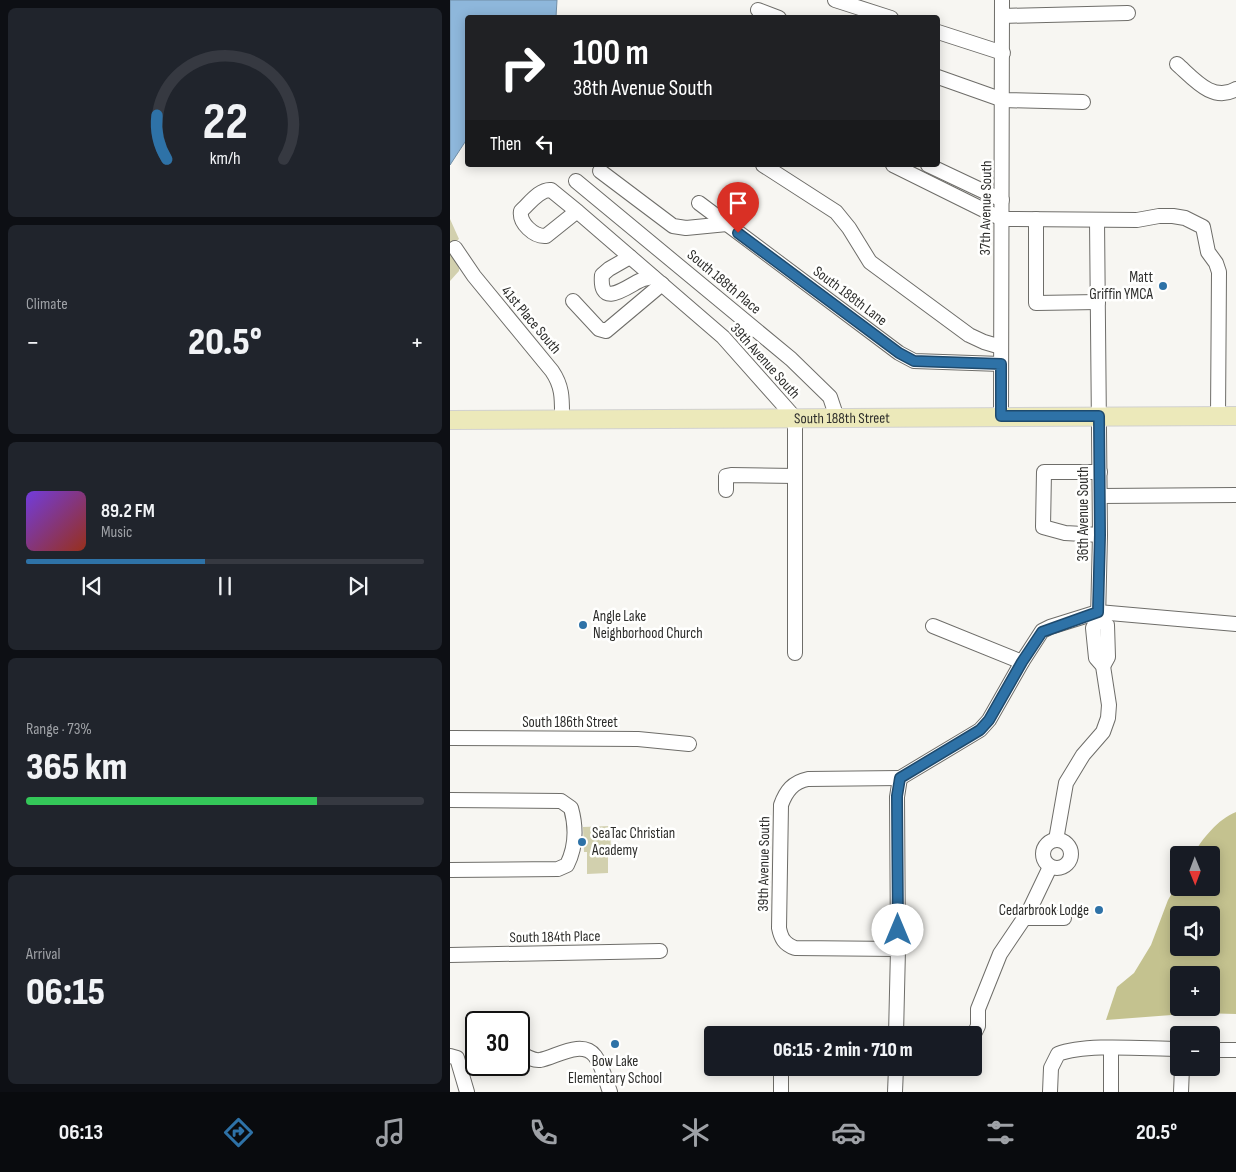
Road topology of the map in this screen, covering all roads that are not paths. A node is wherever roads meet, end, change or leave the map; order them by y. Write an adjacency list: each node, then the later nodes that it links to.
1 (835, 0): 6 (street)
2 (1002, 0): 7 (street, 37th Avenue South)
3 (758, 10): 5 (street)
4 (1128, 14): 7 (street)
5 (771, 15)
6 (882, 15)
7 (1002, 16): 9 (street, 37th Avenue South)
8 (940, 33): 9 (street)
9 (1003, 53): 13 (street, 37th Avenue South)
10 (1177, 64): 12 (street)
11 (940, 77): 13 (street)
12 (1236, 89)
13 (1003, 100): 14 (street); 20 (street, 37th Avenue South)
14 (1084, 102)
15 (766, 167): 32 (street)
16 (897, 167): 23 (street)
17 (932, 167): 20 (street)
18 (600, 171): 26 (street)
19 (576, 181): 39 (street, South 188th Place)
20 (1002, 200): 23 (street, 37th Avenue South)
21 (699, 202): 26 (street, South 188th Lane)
22 (578, 212): 28 (street, 39th Avenue South)
23 (1002, 219): 24 (street); 32 (street, 37th Avenue South)
24 (1036, 219): 25 (street); 31 (street)
25 (1097, 220): 31 (street, 36th Avenue South); 36 (street)
26 (727, 224): 33 (street, South 188th Lane)
27 (456, 248): 40 (street, 41st Place South)
28 (630, 257): 29 (street, 39th Avenue South); 29 (street)
29 (657, 281): 30 (street); 38 (street, 39th Avenue South)
30 (573, 301)
31 (1098, 302): 35 (street, 36th Avenue South)
32 (1001, 347): 33 (street, 37th Avenue South)
33 (1001, 364): 34 (street, 37th Avenue South)
34 (1001, 416): 35 (main road, South 188th Street); 39 (main road, South 188th Street)
35 (1099, 416): 36 (main road, South 188th Street); 42 (street, 36th Avenue South)
36 (1218, 416): 37 (main road, South 188th Street)
37 (1236, 416)
38 (795, 418): 39 (main road, South 188th Street); 40 (main road, South 188th Street); 43 (street, 39th Avenue South)
39 (837, 418)
40 (562, 419): 41 (main road, South 188th Street)
41 (450, 420)
42 (1100, 472): 46 (street, 36th Avenue South); 47 (street)
43 (795, 476): 44 (street); 51 (street, 39th Avenue South)
44 (726, 490)
45 (1236, 495): 46 (street)
46 (1100, 496): 47 (street, 36th Avenue South)
47 (1100, 535): 48 (street, 36th Avenue South)
48 (1098, 616): 49 (street); 52 (street); 57 (street, 36th Avenue South)
49 (1236, 624)
50 (933, 626): 52 (street)
51 (795, 654)
52 (1022, 662): 55 (street)
53 (450, 738): 54 (street, South 186th Street)
54 (689, 744)
55 (900, 778): 62 (street); 62 (street, 39th Avenue South)
56 (450, 800): 59 (street)
57 (1056, 840): 58 (street); 58 (street)
58 (1050, 867): 60 (street)
59 (450, 870)
60 (1024, 918): 61 (street); 66 (street)
61 (1064, 918)
62 (898, 950): 65 (street)
63 (660, 951): 64 (street, South 184th Place)
64 (450, 955)
65 (896, 1026)
66 (978, 1026)
67 (1111, 1048): 68 (street); 80 (street); 81 (street)
68 (1170, 1049)
69 (1220, 1050): 70 (street)
70 (1236, 1050)
71 (450, 1056): 76 (street)
72 (530, 1058): 77 (street)
73 (781, 1076): 78 (street)
74 (896, 1076): 79 (street)
75 (1182, 1076): 82 (street)
76 (468, 1092)
77 (610, 1092)
78 (780, 1092)
79 (895, 1092)
80 (1050, 1092)
81 (1112, 1092)
82 (1182, 1092)

